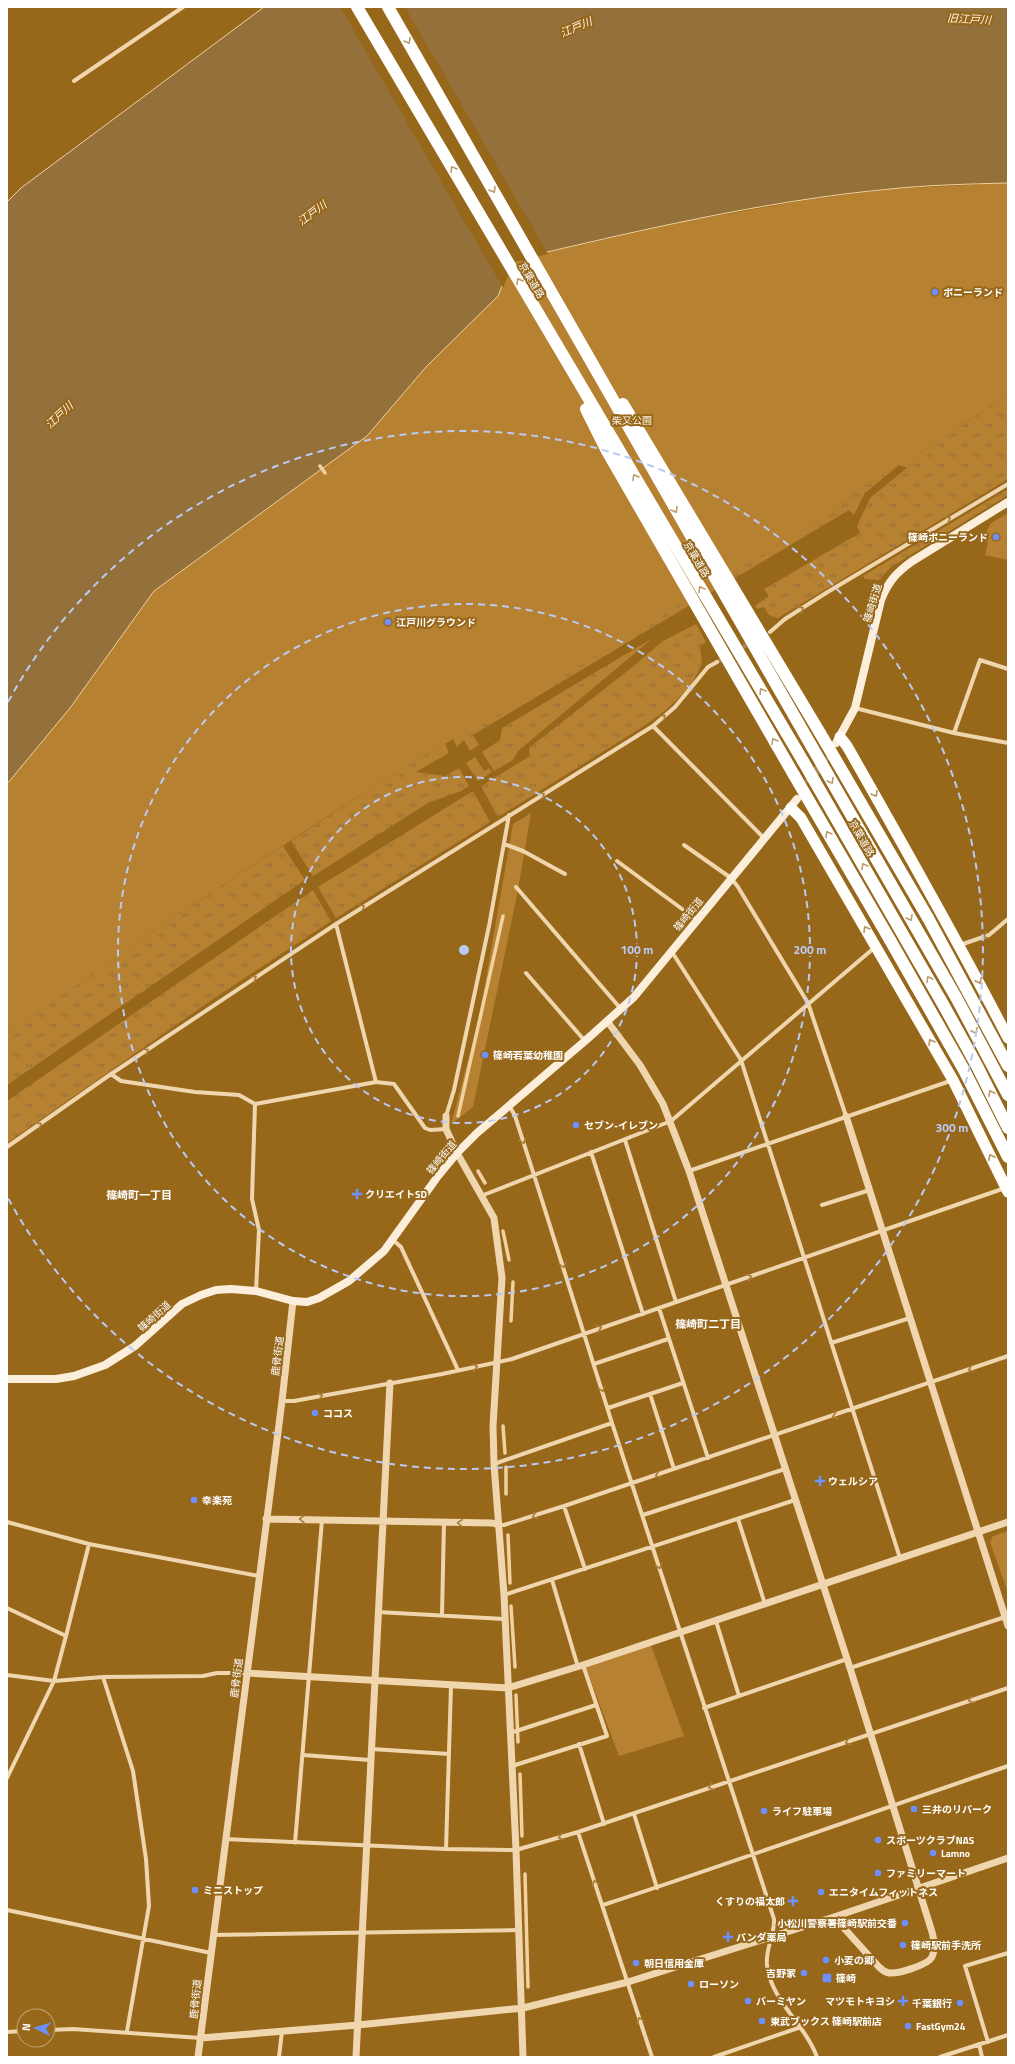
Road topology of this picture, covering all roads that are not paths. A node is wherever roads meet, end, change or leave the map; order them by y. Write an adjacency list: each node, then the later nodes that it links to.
1 (183, 7): 4 (street)
2 (357, 7): 8 (highway, 京葉道路, one-way to 2)
3 (388, 7): 5 (highway, 京葉道路, one-way to 5)
4 (74, 81)
5 (550, 291): 39 (highway, bridge); 43 (highway, 京葉道路, one-way to 43, bridge)
6 (1008, 484): 9 (street, one-way to 6)
7 (1008, 502): 12 (main road, 篠崎街道)
8 (716, 626): 49 (highway, 京葉道路, one-way to 8, bridge); 56 (highway, one-way to 8, bridge)
9 (770, 632)
10 (717, 662): 13 (street, one-way to 10)
11 (1008, 669): 14 (street)
12 (855, 708): 14 (street); 15 (main road, 篠崎街道)
13 (653, 726): 18 (street, one-way to 13); 19 (street)
14 (954, 733): 16 (street)
15 (838, 740): 29 (highway, one-way to 29)
16 (1008, 743)
17 (794, 803): 19 (main road, 篠崎街道); 30 (highway, one-way to 17)
18 (509, 815): 20 (street); 28 (street, one-way to 18)
19 (764, 838): 24 (main road, 篠崎街道)
20 (504, 844): 23 (street); 46 (street)
21 (684, 844): 24 (street)
22 (617, 861): 27 (street)
23 (565, 874)
24 (731, 878): 27 (main road, 篠崎街道); 33 (street)
25 (516, 887): 34 (street)
26 (1008, 919): 29 (street, one-way to 29)
27 (697, 920): 31 (main road, 篠崎街道)
28 (336, 924): 40 (street, one-way to 28); 42 (street)
29 (960, 945): 36 (highway, one-way to 36)
30 (876, 946): 33 (street); 41 (highway, one-way to 30)
31 (672, 951): 34 (main road, 篠崎街道); 38 (street)
32 (526, 973): 37 (street)
33 (808, 1003): 38 (street); 47 (street)
34 (621, 1009): 35 (main road, 篠崎街道)
35 (607, 1021): 37 (main road, 篠崎街道); 48 (street)
36 (1008, 1038)
37 (585, 1041): 45 (main road, 篠崎街道)
38 (741, 1060): 48 (street); 52 (street)
39 (1008, 1066)
40 (112, 1074): 44 (street); 53 (street, one-way to 40)
41 (953, 1080): 47 (street); 60 (highway, one-way to 41)
42 (376, 1082): 44 (street); 50 (street)
43 (1008, 1095)
44 (255, 1104): 67 (street)
45 (508, 1105): 55 (main road, 篠崎街道); 58 (street, one-way to 58)
46 (446, 1116): 50 (street)
47 (846, 1116): 52 (street); 59 (street)
48 (671, 1121): 51 (street); 57 (street)
49 (1008, 1128)
50 (446, 1129): 55 (street)
51 (625, 1140): 54 (street); 69 (street)
52 (767, 1143): 57 (street); 65 (street)
53 (7, 1147)
54 (591, 1152): 58 (street); 71 (street)
55 (457, 1153): 61 (street); 64 (main road, 篠崎街道)
56 (1008, 1157)
57 (689, 1171): 66 (street)
58 (534, 1175): 61 (street); 73 (street, one-way to 73)
59 (870, 1190): 62 (street); 63 (street)
60 (1007, 1190): 63 (street)
61 (482, 1196): 77 (street)
62 (822, 1205)
63 (883, 1231): 65 (street); 72 (street)
64 (393, 1240): 68 (main road, 篠崎街道); 79 (street)
65 (804, 1258): 66 (street, one-way to 65); 75 (street)
66 (726, 1285): 69 (street); 89 (street)
67 (256, 1291): 68 (main road, 篠崎街道); 80 (main road, 篠崎街道)
68 (293, 1301): 85 (street, 鹿骨街道)
69 (676, 1302): 70 (street)
70 (658, 1308): 71 (street); 74 (street)
71 (643, 1314): 73 (street, one-way to 71)
72 (910, 1318): 75 (street); 83 (street)
73 (584, 1333): 77 (street); 78 (street)
74 (668, 1339): 78 (street); 82 (street)
75 (831, 1343): 87 (street)
76 (1008, 1356): 83 (street, one-way to 83)
77 (497, 1362): 79 (street, one-way to 77); 91 (street)
78 (594, 1364): 86 (street, one-way to 86)
79 (458, 1370): 81 (street)
80 (7, 1379)
81 (390, 1383): 85 (street, one-way to 81); 101 (street)
82 (683, 1383): 84 (street); 90 (street)
83 (931, 1384): 87 (street); 106 (street)
84 (650, 1394): 86 (street); 92 (street)
85 (282, 1400): 98 (street, 鹿骨街道)
86 (608, 1408): 88 (street)
87 (852, 1410): 89 (street, one-way to 89); 109 (street)
88 (612, 1424): 91 (street); 94 (street)
89 (774, 1437): 90 (street); 93 (street)
90 (708, 1458): 92 (street)
91 (494, 1464): 105 (street)
92 (674, 1469): 94 (street, one-way to 94)
93 (785, 1469): 95 (street); 97 (street)
94 (633, 1483): 96 (street); 97 (street)
95 (795, 1500): 99 (street); 113 (street)
96 (564, 1506): 105 (street, one-way to 105); 110 (street)
97 (643, 1515): 108 (street)
98 (266, 1519): 100 (street, one-way to 98); 111 (street, 鹿骨街道)
99 (738, 1519): 108 (street); 115 (street)
100 (322, 1520): 101 (street); 131 (street)
101 (383, 1521): 103 (street); 117 (street)
102 (7, 1522): 107 (street)
103 (444, 1522): 105 (street, one-way to 103); 118 (street)
104 (1008, 1522): 106 (street)
105 (499, 1525): 114 (street)
106 (978, 1532): 109 (street); 119 (street)
107 (89, 1544): 111 (street); 124 (street)
108 (653, 1547): 110 (street); 123 (street, one-way to 123)
109 (900, 1558): 113 (street)
110 (584, 1569): 112 (street)
111 (259, 1576): 128 (street, 鹿骨街道)
112 (552, 1580): 114 (street); 126 (street)
113 (823, 1585): 115 (street); 125 (street)
114 (504, 1595): 120 (street)
115 (765, 1604): 121 (street)
116 (7, 1608): 124 (street)
117 (378, 1612): 118 (street); 133 (street)
118 (442, 1615): 120 (street)
119 (1005, 1617): 122 (street); 127 (street)
120 (504, 1619): 135 (street)
121 (716, 1621): 123 (street); 137 (street)
122 (1008, 1626)
123 (680, 1632): 126 (street); 139 (street)
124 (66, 1636): 132 (street)
125 (847, 1659): 127 (street); 137 (street)
126 (581, 1666): 135 (street); 138 (street)
127 (850, 1668): 141 (street)
128 (246, 1674): 130 (street); 131 (street); 155 (street, 鹿骨街道)
129 (7, 1675): 132 (street)
130 (103, 1677): 132 (street); 171 (street)
131 (309, 1677): 133 (street); 145 (street)
132 (54, 1681): 149 (street)
133 (375, 1681): 134 (street); 143 (street)
134 (451, 1686): 135 (street); 144 (street)
135 (508, 1688): 140 (street)
136 (1008, 1688): 141 (street, one-way to 141)
137 (739, 1696): 139 (street)
138 (596, 1705): 140 (street); 142 (street)
139 (704, 1708): 150 (street)
140 (510, 1733): 147 (street)
141 (870, 1734): 150 (street, one-way to 150); 151 (street)
142 (579, 1744): 147 (street); 153 (street)
143 (372, 1749): 144 (street); 146 (street)
144 (449, 1754): 158 (street)
145 (303, 1755): 146 (street); 156 (street)
146 (370, 1760): 157 (street)
147 (512, 1766): 159 (street)
148 (1008, 1766): 151 (street)
149 (7, 1778)
150 (729, 1781): 152 (street, one-way to 152); 160 (street)
151 (894, 1805): 160 (street); 163 (street)
152 (634, 1814): 153 (street); 162 (street)
153 (604, 1824): 154 (street)
154 (578, 1832): 159 (street, one-way to 159); 164 (street, one-way to 154)
155 (225, 1839): 156 (street); 169 (street, 鹿骨街道)
156 (295, 1843): 157 (street)
157 (366, 1846): 158 (street); 168 (street)
158 (446, 1849): 159 (street)
159 (516, 1850): 167 (street)
160 (754, 1855): 162 (street); 170 (street)
161 (1008, 1858): 163 (street)
162 (657, 1888): 164 (street)
163 (919, 1888): 166 (street); 166 (street)
164 (603, 1905): 174 (street)
165 (7, 1910): 171 (street)
166 (834, 1917): 170 (street)
167 (518, 1930): 168 (street); 175 (street)
168 (363, 1932): 169 (street); 176 (street)
169 (213, 1934): 172 (street, 鹿骨街道)
170 (771, 1938): 174 (street); 177 (street)
171 (142, 1939): 172 (street); 180 (street)
172 (211, 1953): 182 (street, 鹿骨街道)
173 (1008, 1953): 183 (street)
174 (628, 1982): 175 (street); 189 (street, one-way to 174)
175 (523, 2008): 176 (street); 188 (street)
176 (358, 2025): 179 (street); 187 (street)
177 (801, 2027): 190 (street); 191 (street)
178 (56, 2030): 180 (street)
179 (282, 2031): 182 (street); 186 (street)
180 (126, 2032): 182 (street)
181 (1008, 2035): 183 (street)
182 (201, 2038): 185 (street, 鹿骨街道)
183 (988, 2042): 184 (street)
184 (978, 2044): 192 (street); 193 (street)
185 (198, 2057)
186 (279, 2057)
187 (356, 2057)
188 (523, 2057)
189 (652, 2057)
190 (714, 2057)
191 (817, 2057)
192 (940, 2057)
193 (982, 2057)

